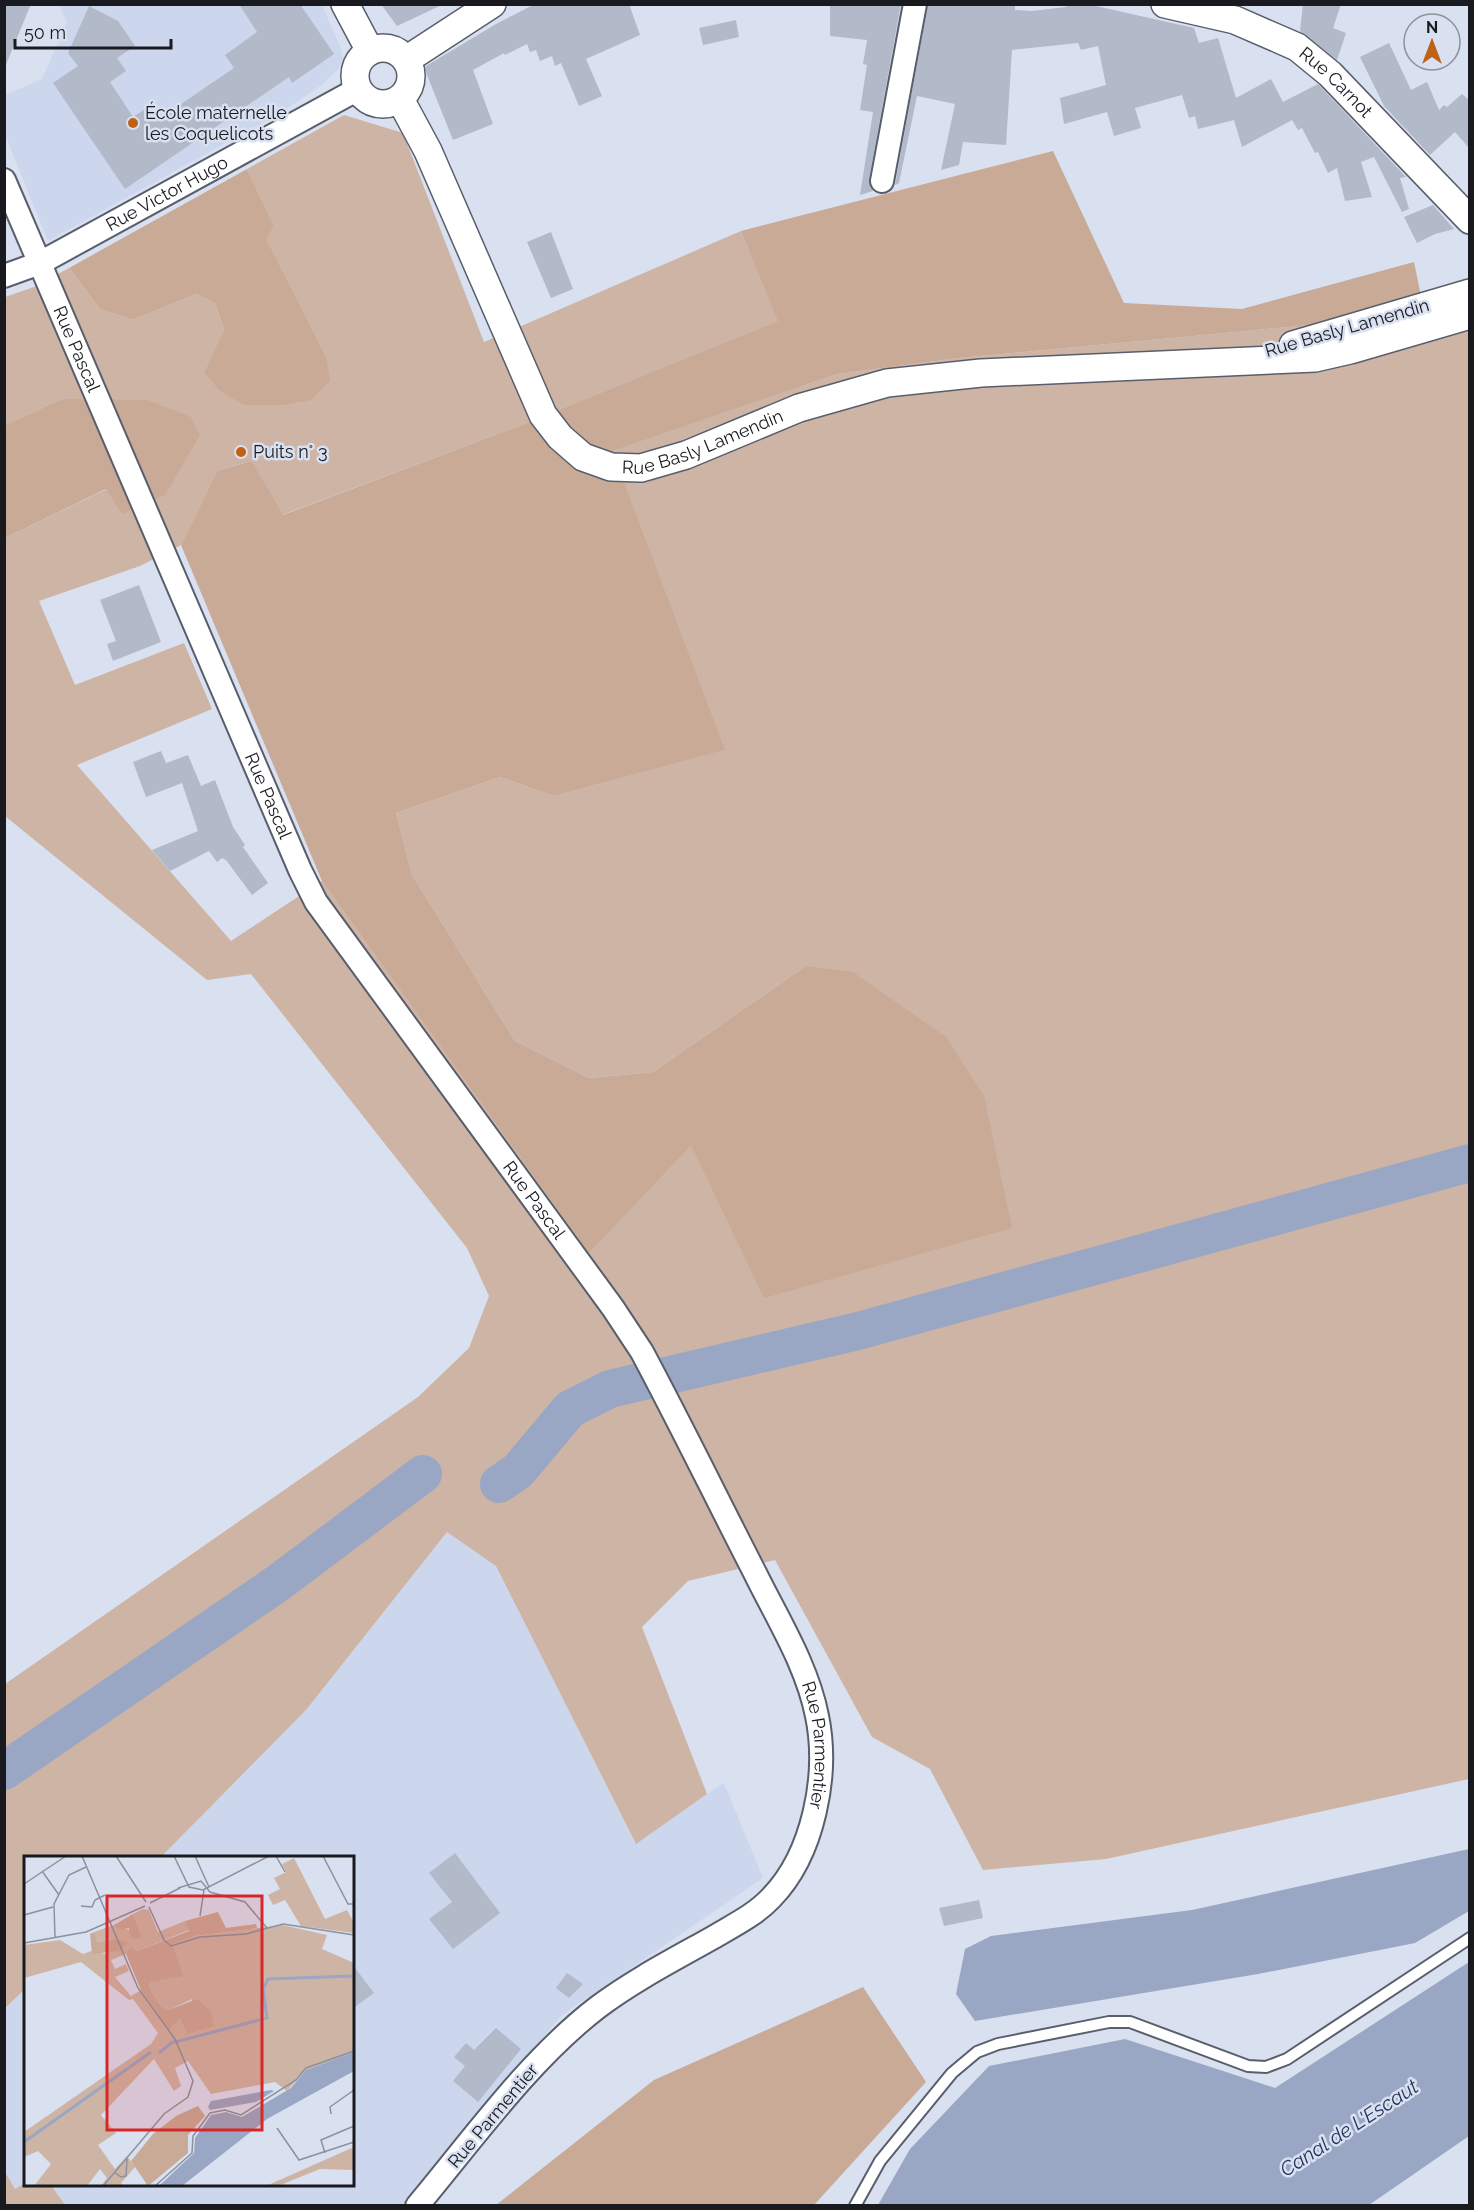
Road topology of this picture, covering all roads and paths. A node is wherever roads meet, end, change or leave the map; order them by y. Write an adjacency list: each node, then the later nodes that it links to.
1 (345, 4): 5 (street)
2 (492, 4): 6 (street)
3 (915, 4): 10 (street)
4 (1165, 4): 11 (street, Rue Carnot)
5 (370, 51): 6 (street); 7 (street)
6 (406, 60): 8 (street)
7 (358, 89): 8 (street); 13 (street, Rue Victor Hugo)
8 (400, 99): 17 (street, Rue Basly Lamendin)
9 (4, 180): 13 (street, Rue Pascal)
10 (882, 181)
11 (1469, 220): 12 (street, Rue Carnot)
12 (1470, 225)
13 (40, 263): 14 (street, Rue Victor Hugo); 18 (street, Rue Pascal)
14 (4, 276)
15 (1470, 293): 17 (street, Rue Basly Lamendin)
16 (1470, 315): 17 (street, Rue Basly Lamendin)
17 (1224, 361)
18 (664, 1392): 20 (street, Rue Parmentier)
19 (1470, 1938): 21 (lane)
20 (417, 2205)
21 (855, 2205)

